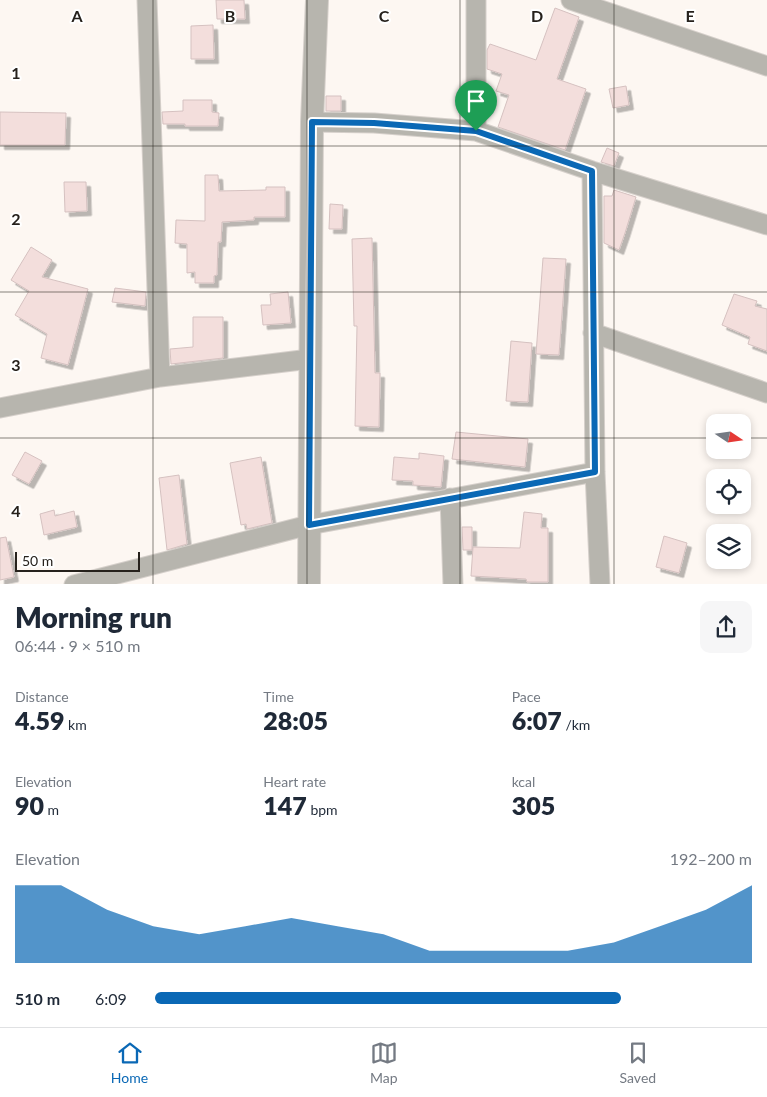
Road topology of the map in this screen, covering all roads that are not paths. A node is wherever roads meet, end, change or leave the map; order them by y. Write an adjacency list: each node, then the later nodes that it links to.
1 (147, 0): 12 (street)
2 (317, 0): 6 (street)
3 (476, 0): 7 (street)
4 (571, 0): 5 (street)
5 (767, 66)
6 (312, 122): 7 (street); 11 (street)
7 (476, 131): 8 (street)
8 (592, 171): 9 (street); 10 (street)
9 (767, 225)
10 (593, 333): 13 (street); 15 (street)
11 (310, 359): 12 (street); 17 (street)
12 (160, 377): 14 (street)
13 (767, 393)
14 (0, 408)
15 (595, 472): 16 (street); 21 (street)
16 (450, 498): 17 (street); 20 (street)
17 (309, 525): 18 (street); 19 (street)
18 (74, 584)
19 (309, 584)
20 (453, 584)
21 (600, 584)

